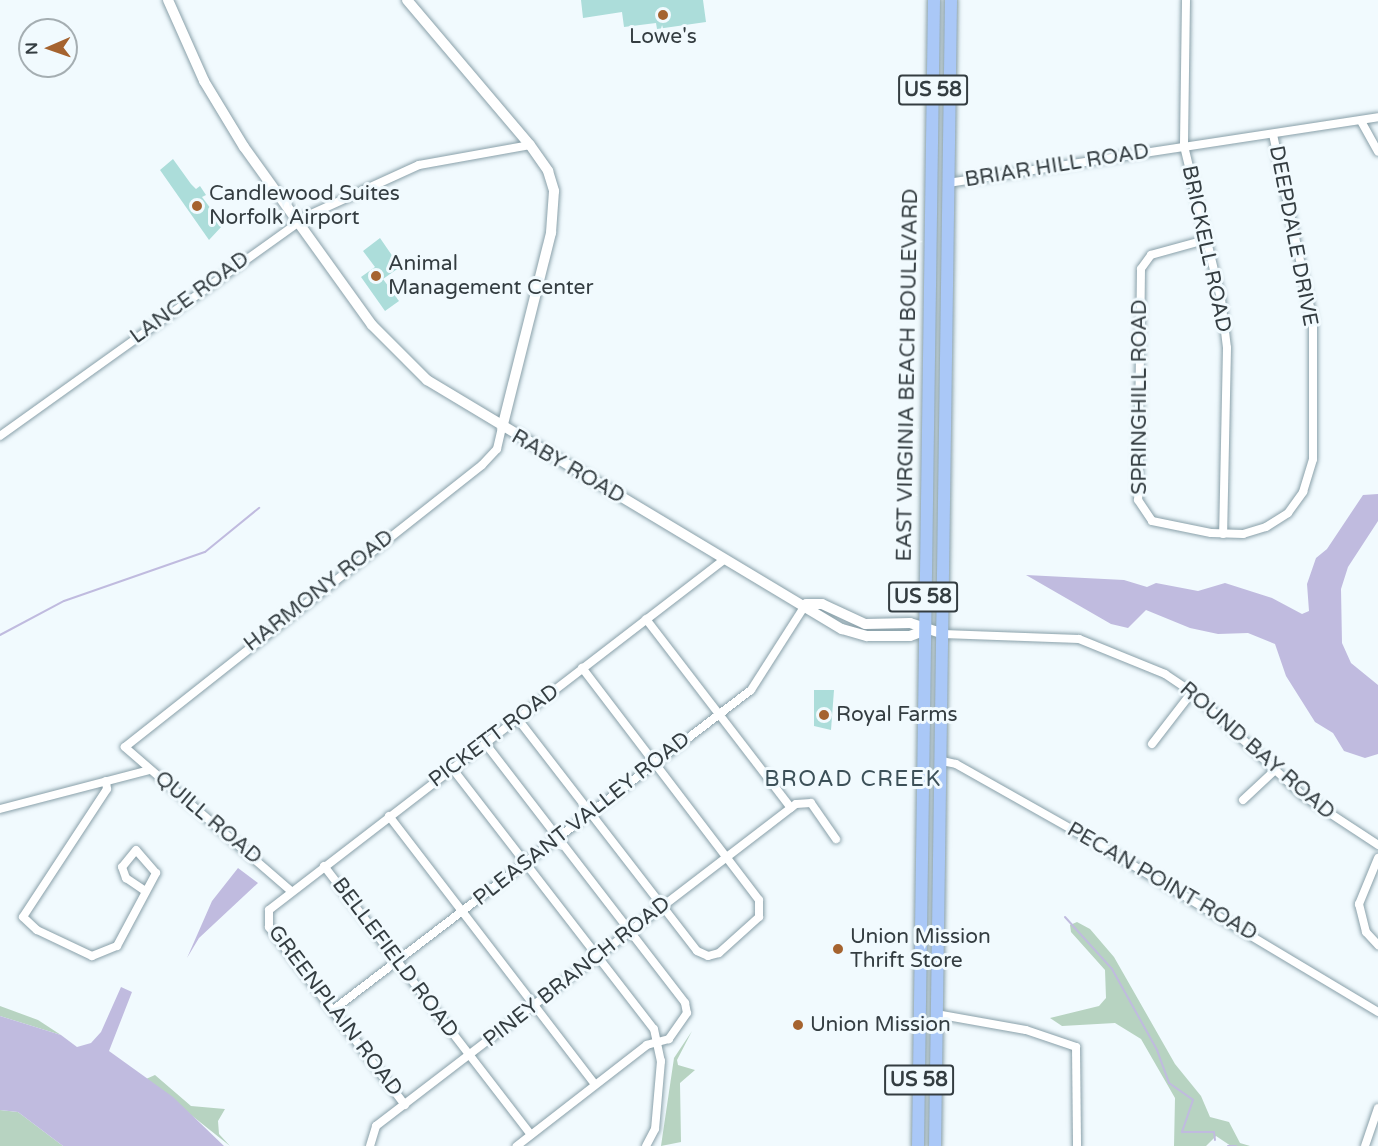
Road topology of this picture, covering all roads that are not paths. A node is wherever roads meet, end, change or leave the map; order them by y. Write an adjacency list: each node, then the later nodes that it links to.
1 (168, 0): 13 (street)
2 (407, 0): 9 (street, RABY ROAD)
3 (934, 0): 21 (main road, EAST VIRGINIA BEACH BOULEVARD / US 58)
4 (951, 0): 12 (main road, EAST VIRGINIA BEACH BOULEVARD / US 58)
5 (1186, 0): 10 (street, BRICKELL ROAD)
6 (1378, 117): 7 (street, BRIAR HILL ROAD)
7 (1361, 121): 8 (street, BRIAR HILL ROAD); 11 (street)
8 (1273, 134): 10 (street, BRIAR HILL ROAD); 17 (street, DEEPDALE DRIVE)
9 (530, 145): 13 (street, LANCE ROAD); 15 (street, RABY ROAD)
10 (1184, 146): 12 (street, BRIAR HILL ROAD); 14 (street, BRICKELL ROAD)
11 (1378, 152)
12 (948, 183): 22 (main road, EAST VIRGINIA BEACH BOULEVARD / US 58)
13 (296, 222): 15 (street); 16 (street, LANCE ROAD)
14 (1205, 240): 17 (street, BRICKELL ROAD); 17 (street, SPRINGHILL ROAD)
15 (502, 428): 18 (street, RABY ROAD); 29 (street, HARMONY ROAD)
16 (0, 436)
17 (1223, 534)
18 (725, 560): 19 (street, RABY ROAD); 20 (street, PICKETT ROAD)
19 (806, 604): 21 (street, RABY ROAD); 25 (street, PLEASANT VALLEY ROAD)
20 (646, 619): 23 (street, PICKETT ROAD); 25 (street)
21 (923, 631): 22 (street, ROUND BAY ROAD); 70 (main road, EAST VIRGINIA BEACH BOULEVARD / US 58)
22 (943, 634): 24 (street, ROUND BAY ROAD); 30 (main road, EAST VIRGINIA BEACH BOULEVARD / US 58)
23 (582, 668): 26 (street, PICKETT ROAD); 31 (street)
24 (1192, 692): 28 (street); 34 (street, ROUND BAY ROAD)
25 (719, 714): 31 (street, PLEASANT VALLEY ROAD); 37 (street)
26 (517, 718): 27 (street, PICKETT ROAD); 39 (street)
27 (485, 743): 32 (street, PICKETT ROAD); 41 (street)
28 (1152, 744)
29 (125, 747): 33 (street, QUILL ROAD)
30 (942, 761): 59 (street, PECAN POINT ROAD); 60 (main road, EAST VIRGINIA BEACH BOULEVARD / US 58)
31 (654, 762): 39 (street, PLEASANT VALLEY ROAD); 44 (street)
32 (452, 768): 40 (street, PICKETT ROAD); 46 (street)
33 (150, 770): 35 (street); 49 (street, QUILL ROAD)
34 (1275, 771): 36 (street); 43 (street, ROUND BAY ROAD)
35 (106, 781): 38 (street); 48 (street)
36 (1243, 800)
37 (791, 808): 42 (street); 44 (street, PINEY BRANCH ROAD)
38 (0, 809)
39 (590, 813): 41 (street, PLEASANT VALLEY ROAD); 50 (street)
40 (389, 816): 47 (street, PICKETT ROAD); 51 (street)
41 (559, 837): 46 (street, PLEASANT VALLEY ROAD); 53 (street)
42 (836, 839)
43 (1378, 845)
44 (727, 858): 50 (street, PINEY BRANCH ROAD); 50 (street)
45 (1378, 858): 54 (street)
46 (526, 862): 51 (street, PLEASANT VALLEY ROAD); 55 (street)
47 (324, 866): 49 (street, PICKETT ROAD); 56 (street, BELLEFIELD ROAD)
48 (145, 891): 48 (street)
49 (291, 891): 52 (street, PICKETT ROAD)
50 (662, 907): 53 (street, PINEY BRANCH ROAD)
51 (462, 912): 56 (street, PLEASANT VALLEY ROAD); 57 (street)
52 (267, 916): 58 (street, GREENPLAIN ROAD)
53 (630, 931): 55 (street, PINEY BRANCH ROAD); 61 (street)
54 (1378, 945)
55 (598, 956): 57 (street, PINEY BRANCH ROAD); 61 (street)
56 (397, 961): 58 (street, PLEASANT VALLEY ROAD); 62 (street, BELLEFIELD ROAD)
57 (534, 1005): 62 (street, PINEY BRANCH ROAD); 63 (street)
58 (333, 1010): 64 (street, GREENPLAIN ROAD)
59 (1378, 1012)
60 (936, 1014): 71 (main road, EAST VIRGINIA BEACH BOULEVARD / US 58); 72 (street)
61 (660, 1042): 63 (street); 69 (street)
62 (470, 1055): 64 (street, PINEY BRANCH ROAD); 66 (street, BELLEFIELD ROAD)
63 (595, 1084): 66 (street)
64 (405, 1105): 67 (street, PINEY BRANCH ROAD)
65 (1378, 1108): 73 (street)
66 (531, 1135): 68 (street)
67 (370, 1144)
68 (517, 1146)
69 (646, 1146)
70 (918, 1146)
71 (935, 1146)
72 (1077, 1146)
73 (1365, 1146)

